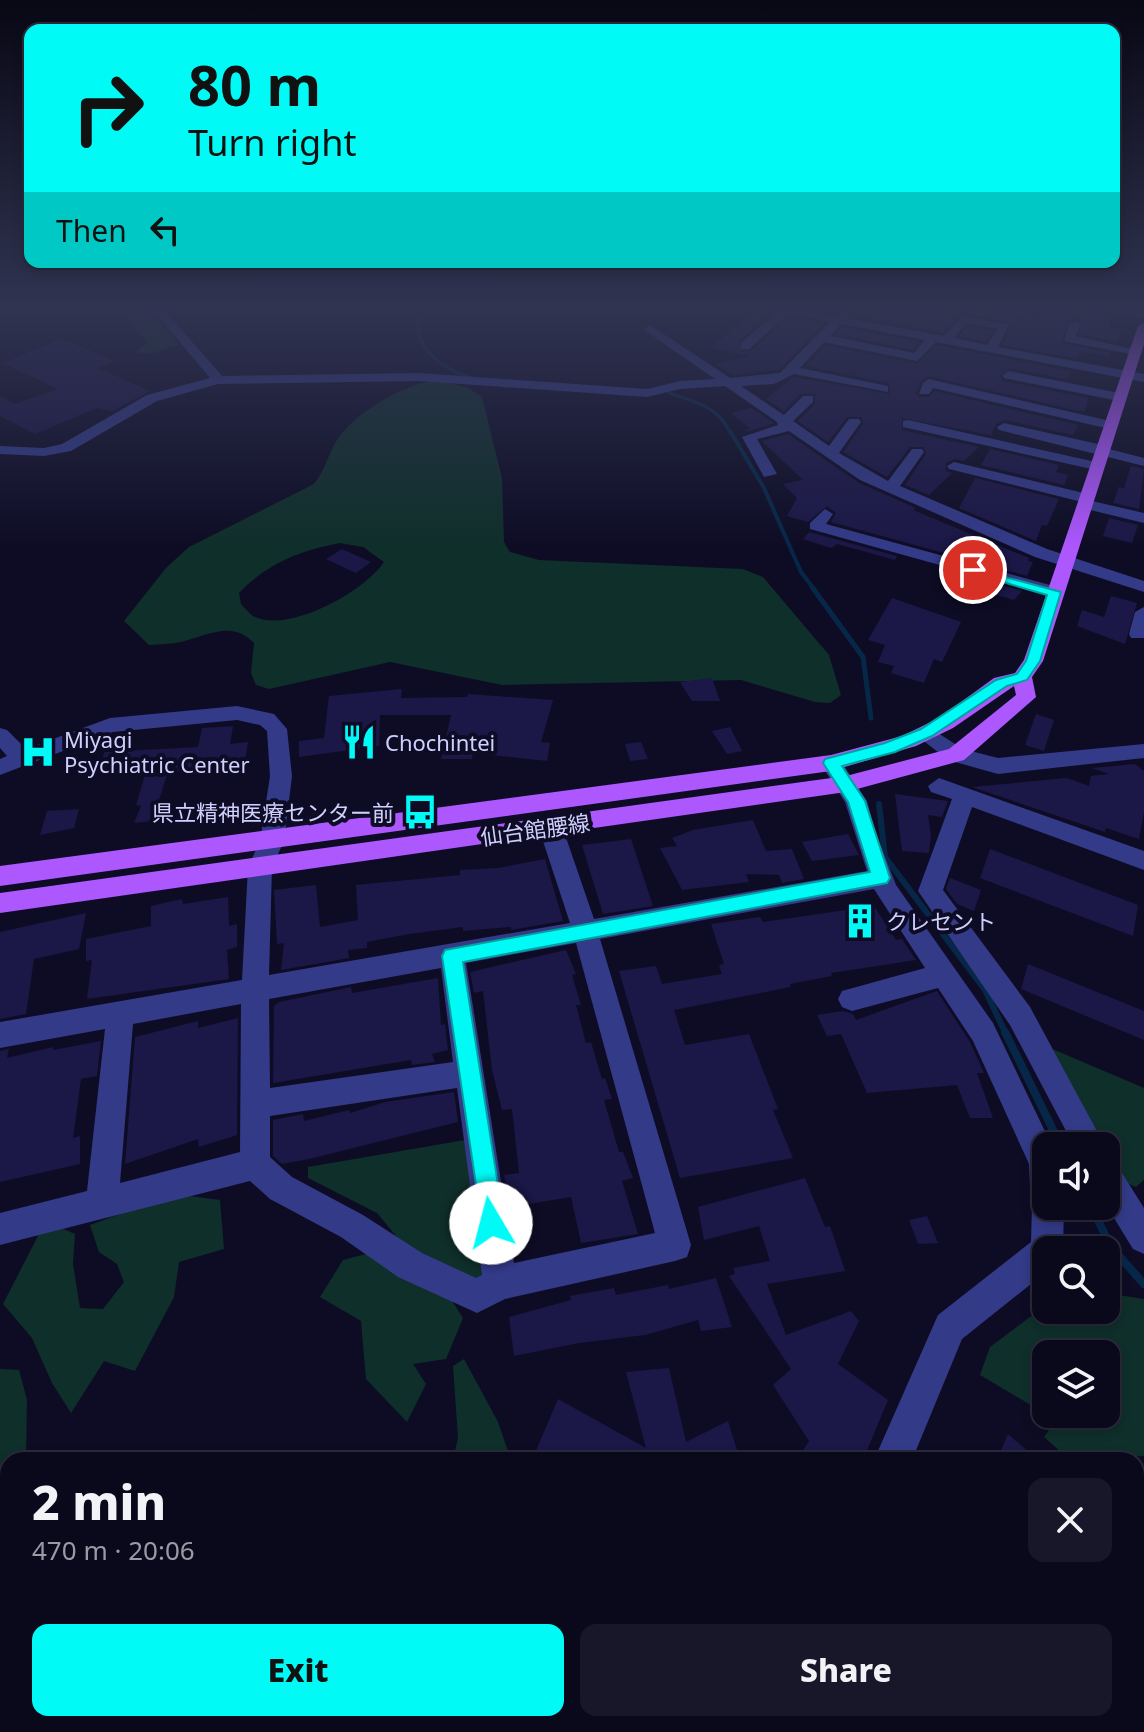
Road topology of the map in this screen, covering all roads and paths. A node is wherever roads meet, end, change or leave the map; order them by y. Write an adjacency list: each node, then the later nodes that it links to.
1 (189, 388): 21 (street)
2 (573, 388): 3 (street)
3 (668, 388)
4 (735, 388): 17 (street)
5 (877, 388): 10 (street)
6 (926, 388): 11 (street)
7 (950, 388): 18 (street)
8 (1073, 388): 12 (street)
9 (1122, 388): 12 (main road, 仙台館腰線)
10 (883, 389)
11 (924, 391)
12 (1119, 397): 18 (main road, 仙台館腰線)
13 (808, 399): 17 (street)
14 (973, 417): 20 (street)
15 (854, 422): 23 (street)
16 (908, 424): 20 (street)
17 (786, 425): 23 (street); 27 (street)
18 (1110, 425): 24 (main road, 仙台館腰線)
19 (1004, 427): 24 (street)
20 (962, 440): 24 (street)
21 (0, 450)
22 (917, 452): 28 (street)
23 (831, 454): 28 (street)
24 (1100, 456): 25 (street); 29 (main road, 仙台館腰線)
25 (1144, 462)
26 (954, 466): 29 (street)
27 (769, 474)
28 (891, 488): 32 (street)
29 (1085, 501): 31 (street); 32 (main road, 仙台館腰線)
30 (825, 514): 35 (street)
31 (1144, 518)
32 (1065, 561): 33 (street); 34 (street); 35 (main road, 仙台館腰線)
33 (1144, 576)
34 (1144, 587)
35 (1055, 592): 38 (main road, 仙台館腰線)
36 (1144, 612): 37 (street)
37 (1138, 634)
38 (1022, 677): 39 (main road, 仙台館腰線); 42 (main road, 仙台館腰線)
39 (927, 733): 42 (street); 45 (main road, 仙台館腰線)
40 (0, 735): 43 (street)
41 (1144, 751): 42 (street)
42 (956, 755): 45 (main road, 仙台館腰線)
43 (22, 758): 44 (street); 49 (street)
44 (0, 767)
45 (839, 774): 48 (main road, 仙台館腰線); 49 (main road, 仙台館腰線); 53 (street)
46 (939, 786): 47 (street)
47 (965, 795): 50 (street); 64 (street)
48 (550, 826): 51 (main road, 仙台館腰線); 55 (street)
49 (272, 841): 51 (street); 52 (main road, 仙台館腰線)
50 (1144, 861)
51 (260, 867): 54 (main road, 仙台館腰線); 58 (street)
52 (0, 876)
53 (881, 878): 55 (street); 57 (street)
54 (0, 903)
55 (586, 933): 56 (street); 72 (street)
56 (452, 956): 58 (street); 62 (street)
57 (945, 975): 59 (street); 65 (street)
58 (255, 990): 60 (street); 63 (street)
59 (852, 999)
60 (120, 1014): 61 (street); 67 (street)
61 (0, 1035)
62 (469, 1073): 63 (street); 72 (street)
63 (255, 1104): 66 (street)
64 (1082, 1132)
65 (1032, 1136)
66 (255, 1164): 67 (street); 72 (street)
67 (102, 1203): 69 (street)
68 (1134, 1203): 70 (street)
69 (0, 1229)
70 (1144, 1238)
71 (1032, 1261): 73 (street)
72 (500, 1283)
73 (896, 1452)

